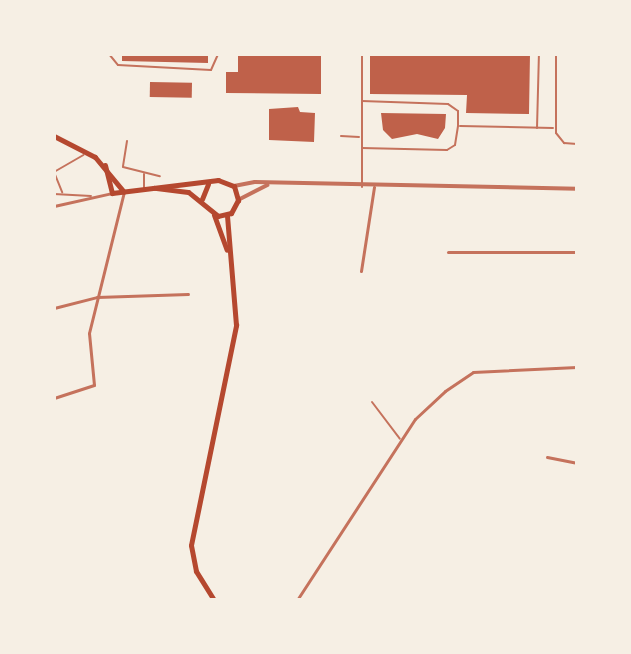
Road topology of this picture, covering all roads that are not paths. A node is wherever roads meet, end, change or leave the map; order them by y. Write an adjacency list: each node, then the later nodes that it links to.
1 (109, 54): 2 (lane)
2 (218, 54)
3 (362, 54): 6 (lane)
4 (539, 54): 8 (lane)
5 (556, 54): 9 (lane)
6 (362, 101): 7 (lane); 12 (lane)
7 (458, 126): 8 (lane); 15 (lane)
8 (537, 128): 9 (lane)
9 (555, 128): 14 (lane)
10 (54, 136): 16 (main road)
11 (341, 136): 12 (lane)
12 (362, 137): 15 (lane)
13 (127, 141): 19 (lane)
14 (577, 144)
15 (362, 148): 24 (lane)
16 (88, 152): 17 (main road); 18 (lane)
17 (105, 165): 29 (main road); 31 (main road)
18 (54, 172): 30 (lane)
19 (144, 173): 20 (lane); 27 (lane)
20 (160, 176)
21 (208, 184): 23 (main road); 26 (main road); 34 (main road)
22 (267, 185): 23 (street); 24 (street); 35 (street)
23 (234, 186): 35 (main road)
24 (362, 187): 25 (street)
25 (374, 187): 28 (street); 42 (street)
26 (154, 188): 27 (main road); 34 (main road)
27 (144, 189): 29 (main road)
28 (577, 189)
29 (124, 192): 31 (main road); 44 (street)
30 (63, 193): 32 (lane); 33 (lane)
31 (112, 193): 33 (street)
32 (54, 194)
33 (96, 197): 36 (street)
34 (202, 199): 37 (main road)
35 (238, 200): 38 (main road)
36 (54, 206)
37 (214, 215): 38 (main road); 39 (main road)
38 (227, 215): 39 (main road)
39 (227, 250): 52 (main road)
40 (448, 252): 41 (street)
41 (577, 252)
42 (361, 271)
43 (188, 294): 44 (street)
44 (97, 297): 45 (street); 47 (street)
45 (54, 308)
46 (577, 367): 49 (street)
47 (54, 398)
48 (372, 402): 49 (lane)
49 (401, 440): 53 (street)
50 (547, 457): 51 (street)
51 (577, 463)
52 (214, 600)
53 (297, 600)

